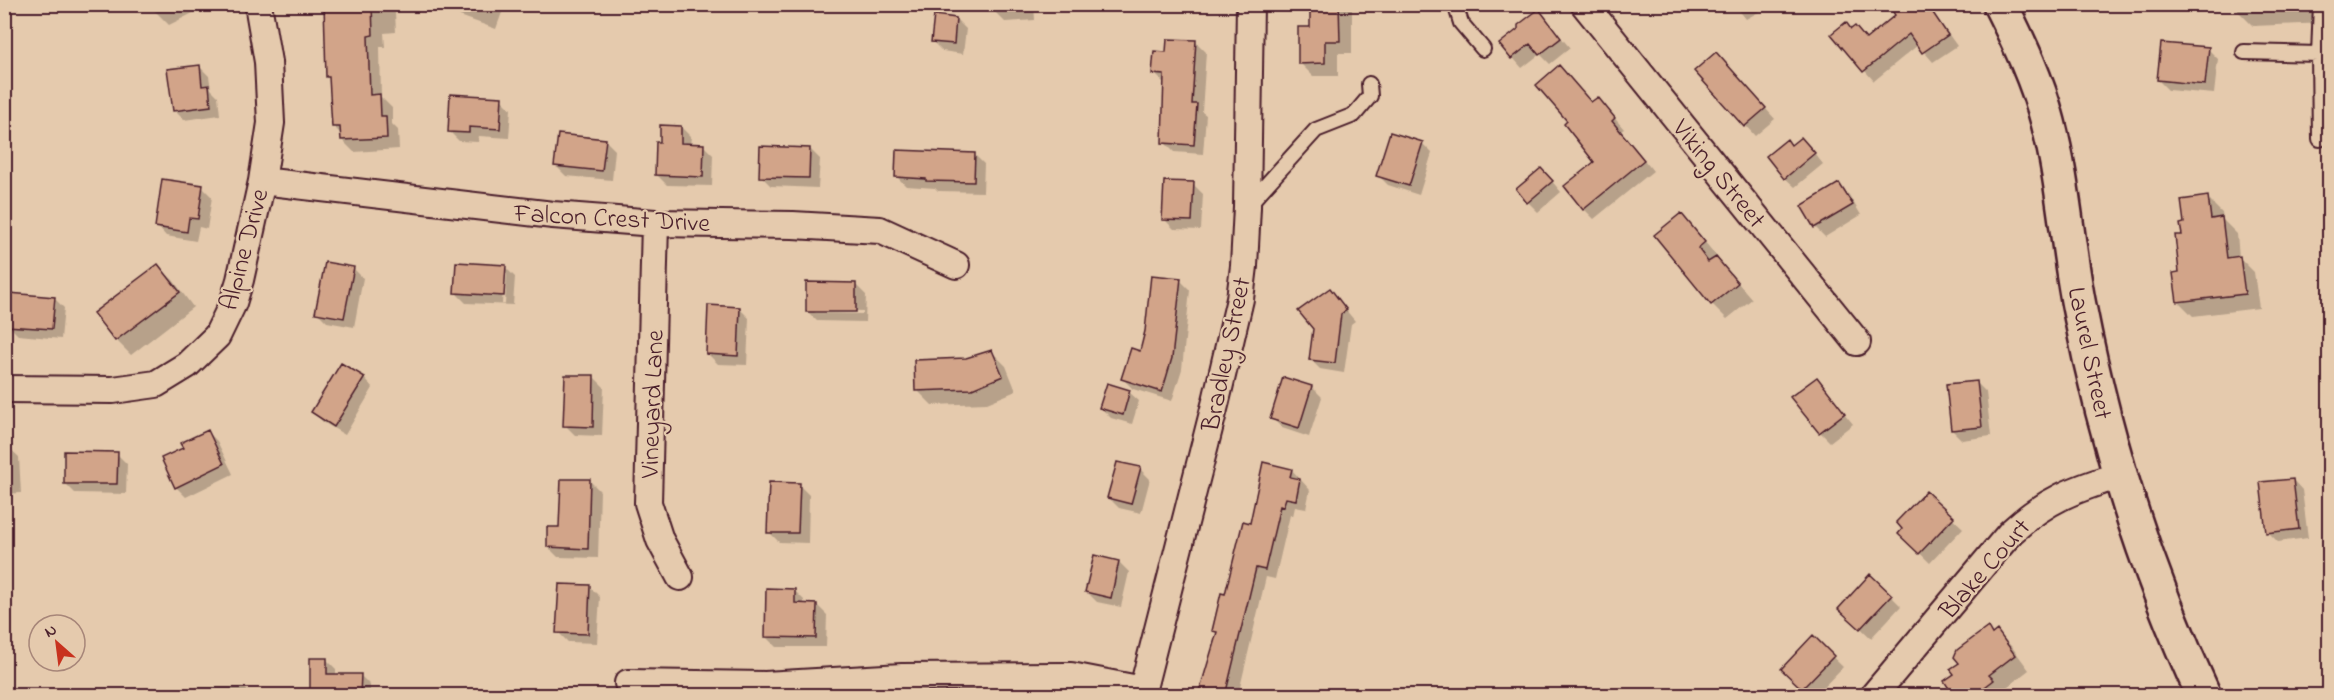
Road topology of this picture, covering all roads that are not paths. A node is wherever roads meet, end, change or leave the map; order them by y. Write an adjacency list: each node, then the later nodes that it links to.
1 (258, 4): 12 (street, Alpine Drive)
2 (1250, 4): 13 (street, Bradley Street)
3 (1458, 4): 7 (lane)
4 (1584, 4): 16 (street, Viking Street)
5 (2000, 4): 18 (street, Laurel Street)
6 (2321, 4): 9 (lane)
7 (1483, 49)
8 (2244, 52): 9 (lane)
9 (2324, 54): 11 (lane)
10 (1370, 84): 13 (lane)
11 (2320, 139)
12 (262, 181): 14 (street, Falcon Crest Drive); 17 (street, Alpine Drive)
13 (1247, 207): 22 (street, Bradley Street)
14 (655, 223): 15 (street, Falcon Crest Drive); 19 (street, Vineyard Lane)
15 (956, 265)
16 (1857, 342)
17 (4, 389)
18 (2120, 475): 23 (street, Blake Court); 24 (street, Laurel Street)
19 (680, 577)
20 (628, 683): 21 (street)
21 (764, 690): 22 (street)
22 (1142, 693)
23 (1873, 696)
24 (2204, 696)

